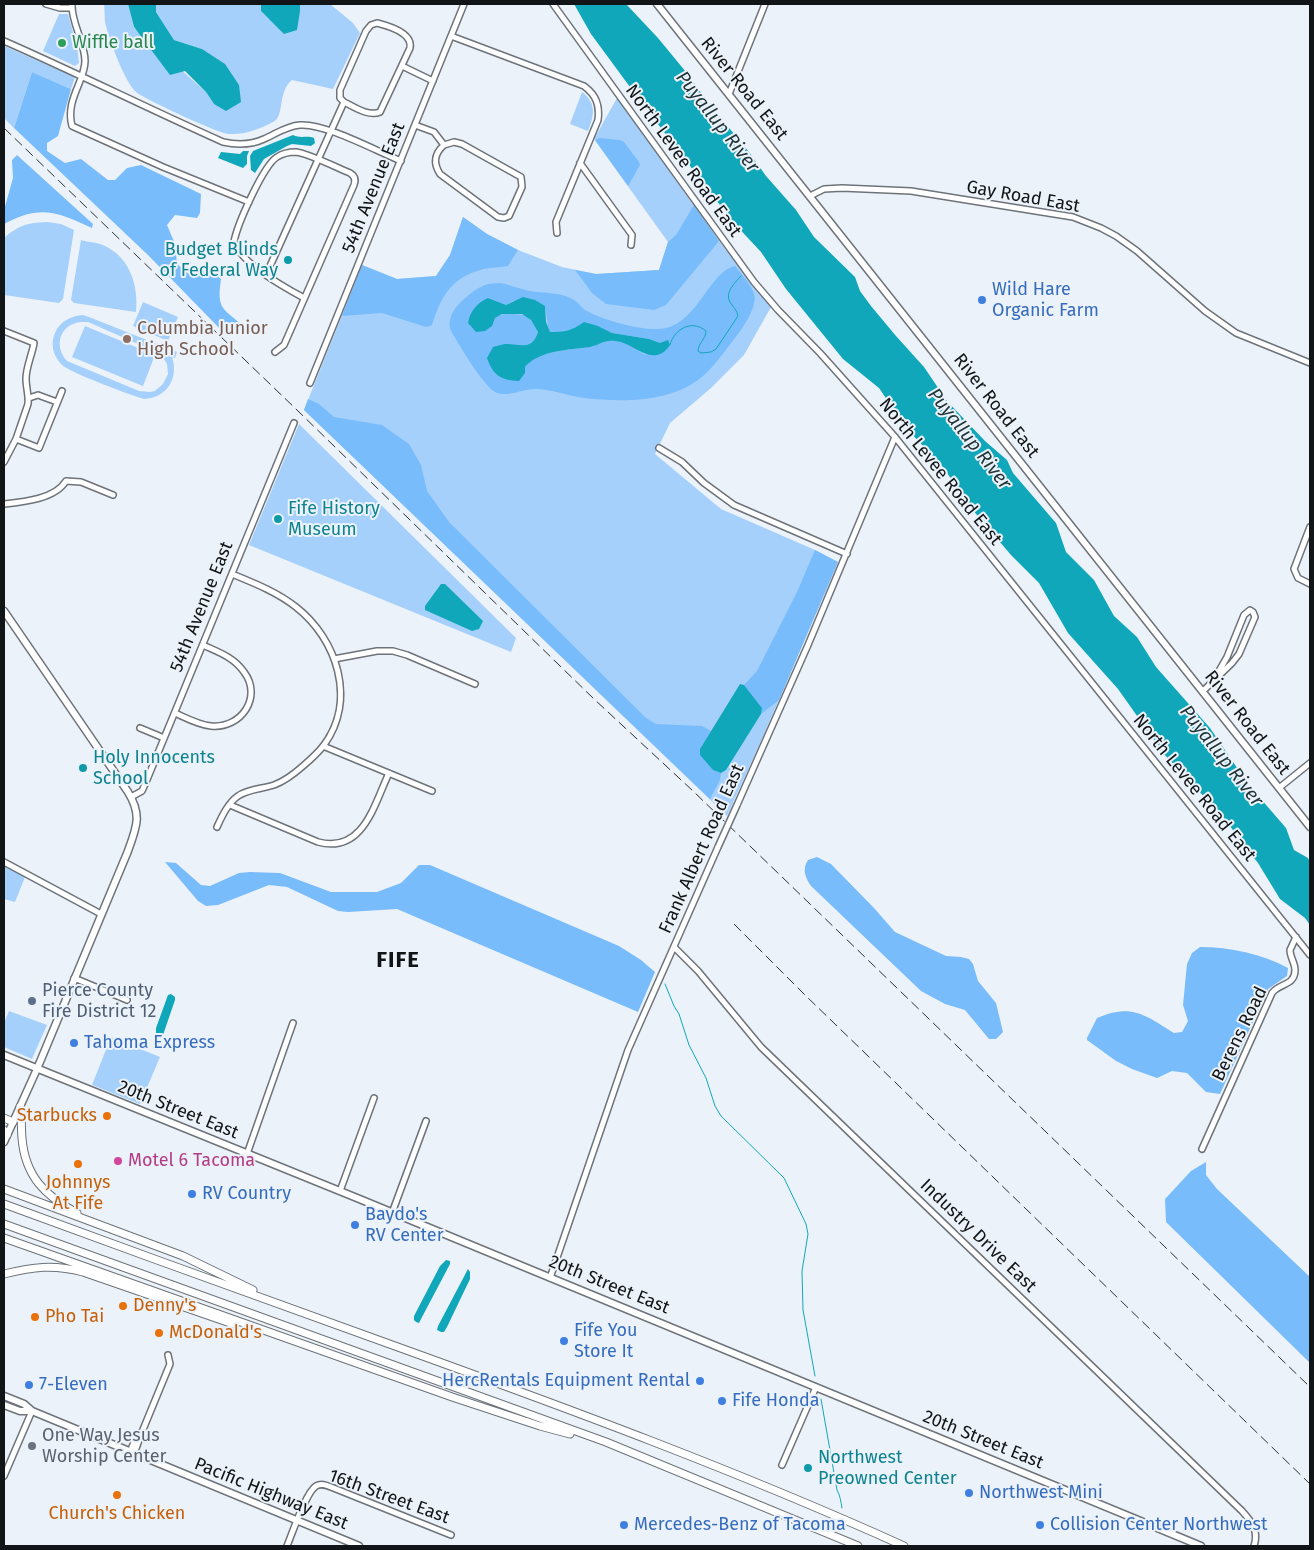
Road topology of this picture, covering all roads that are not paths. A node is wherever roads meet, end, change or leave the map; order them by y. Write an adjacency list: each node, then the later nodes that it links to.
1 (46, 4): 6 (street)
2 (464, 4): 7 (street, 54th Avenue East)
3 (554, 4): 34 (street, North Levee Road East)
4 (657, 4): 12 (main road, River Road East)
5 (765, 4): 12 (street)
6 (72, 6): 10 (street)
7 (452, 36): 11 (street, 54th Avenue East); 19 (street)
8 (4, 41): 10 (street)
9 (402, 66): 11 (street); 13 (street); 13 (street)
10 (82, 75): 15 (street); 21 (street)
11 (433, 81): 14 (street, 54th Avenue East)
12 (729, 94): 20 (main road, River Road East)
13 (344, 102): 15 (street)
14 (415, 125): 16 (street); 18 (street, 54th Avenue East)
15 (330, 131): 17 (street); 18 (street)
16 (444, 145): 16 (street)
17 (318, 160): 21 (street); 24 (street); 25 (street)
18 (401, 161): 29 (street, 54th Avenue East)
19 (580, 163): 22 (street); 23 (street)
20 (810, 196): 28 (street, Gay Road East); 49 (main road, River Road East)
21 (249, 202): 24 (street)
22 (557, 233)
23 (631, 245)
24 (266, 275): 25 (street)
25 (304, 298): 27 (street)
26 (4, 331): 31 (street)
27 (275, 352)
28 (1310, 363)
29 (310, 383)
30 (62, 391): 32 (street)
31 (29, 398): 32 (street); 35 (street)
32 (57, 402): 35 (street)
33 (294, 423): 42 (street, 54th Avenue East)
34 (896, 437): 41 (street, Frank Albert Road East); 64 (street, North Levee Road East)
35 (16, 439): 37 (street)
36 (659, 448): 41 (street)
37 (4, 462)
38 (113, 496): 39 (street)
39 (4, 504)
40 (1310, 527): 43 (street)
41 (847, 554): 65 (street, Frank Albert Road East, bridge)
42 (232, 574): 45 (street, 54th Avenue East); 46 (street)
43 (1310, 584)
44 (4, 611): 58 (main road)
45 (203, 645): 50 (street, 54th Avenue East); 50 (street)
46 (334, 660): 48 (street); 53 (street)
47 (1215, 678): 47 (street); 49 (street)
48 (475, 684)
49 (1203, 691): 56 (main road, River Road East)
50 (175, 713): 52 (street, 54th Avenue East)
51 (140, 728): 52 (street)
52 (164, 738): 58 (street, 54th Avenue East)
53 (324, 746): 55 (street); 59 (street)
54 (1310, 763): 56 (street)
55 (388, 773): 57 (street); 59 (street)
56 (1279, 788): 61 (main road, River Road East)
57 (432, 791)
58 (131, 797): 63 (main road)
59 (230, 805): 60 (street)
60 (217, 827)
61 (1310, 827)
62 (4, 862): 63 (street)
63 (101, 914): 67 (main road)
64 (1296, 937): 66 (street, North Levee Road East); 79 (street, Berens Road)
65 (674, 947): 89 (street, Frank Albert Road East); 109 (street, Industry Drive East)
66 (1310, 955)
67 (74, 978): 68 (street); 71 (main road)
68 (127, 1000)
69 (293, 1023): 80 (street)
70 (4, 1056): 71 (main road, 20th Street East)
71 (37, 1069): 73 (main road); 80 (main road, 20th Street East)
72 (374, 1098): 82 (street)
73 (20, 1108): 76 (main road); 86 (highway)
74 (4, 1118): 76 (highway)
75 (426, 1121): 84 (street)
76 (13, 1122): 77 (main road)
77 (5, 1132): 78 (main road)
78 (4, 1142)
79 (1202, 1150)
80 (247, 1154): 82 (main road, 20th Street East)
81 (4, 1189): 86 (highway)
82 (340, 1191): 84 (main road, 20th Street East)
83 (4, 1204): 90 (highway)
84 (392, 1213): 89 (main road, 20th Street East)
85 (4, 1224): 97 (highway)
86 (104, 1227): 90 (highway)
87 (4, 1238): 91 (highway)
88 (4, 1274): 91 (highway)
89 (550, 1278): 93 (main road, 20th Street East)
90 (280, 1304): 107 (highway)
91 (313, 1348): 97 (highway)
92 (168, 1355): 98 (street)
93 (816, 1387): 99 (street); 108 (main road, 20th Street East)
94 (4, 1396): 96 (main road, Pacific Highway East)
95 (4, 1405): 96 (main road, Pacific Highway East)
96 (32, 1411): 98 (main road, Pacific Highway East); 100 (street)
97 (606, 1442): 106 (highway)
98 (132, 1453): 102 (main road, Pacific Highway East)
99 (782, 1466)
100 (5, 1468): 101 (street)
101 (4, 1476)
102 (297, 1520): 103 (street, 16th Street East); 104 (street); 105 (main road, Pacific Highway East)
103 (451, 1535)
104 (287, 1546)
105 (359, 1546)
106 (858, 1546)
107 (904, 1546)
108 (1201, 1546)
109 (1254, 1546)

